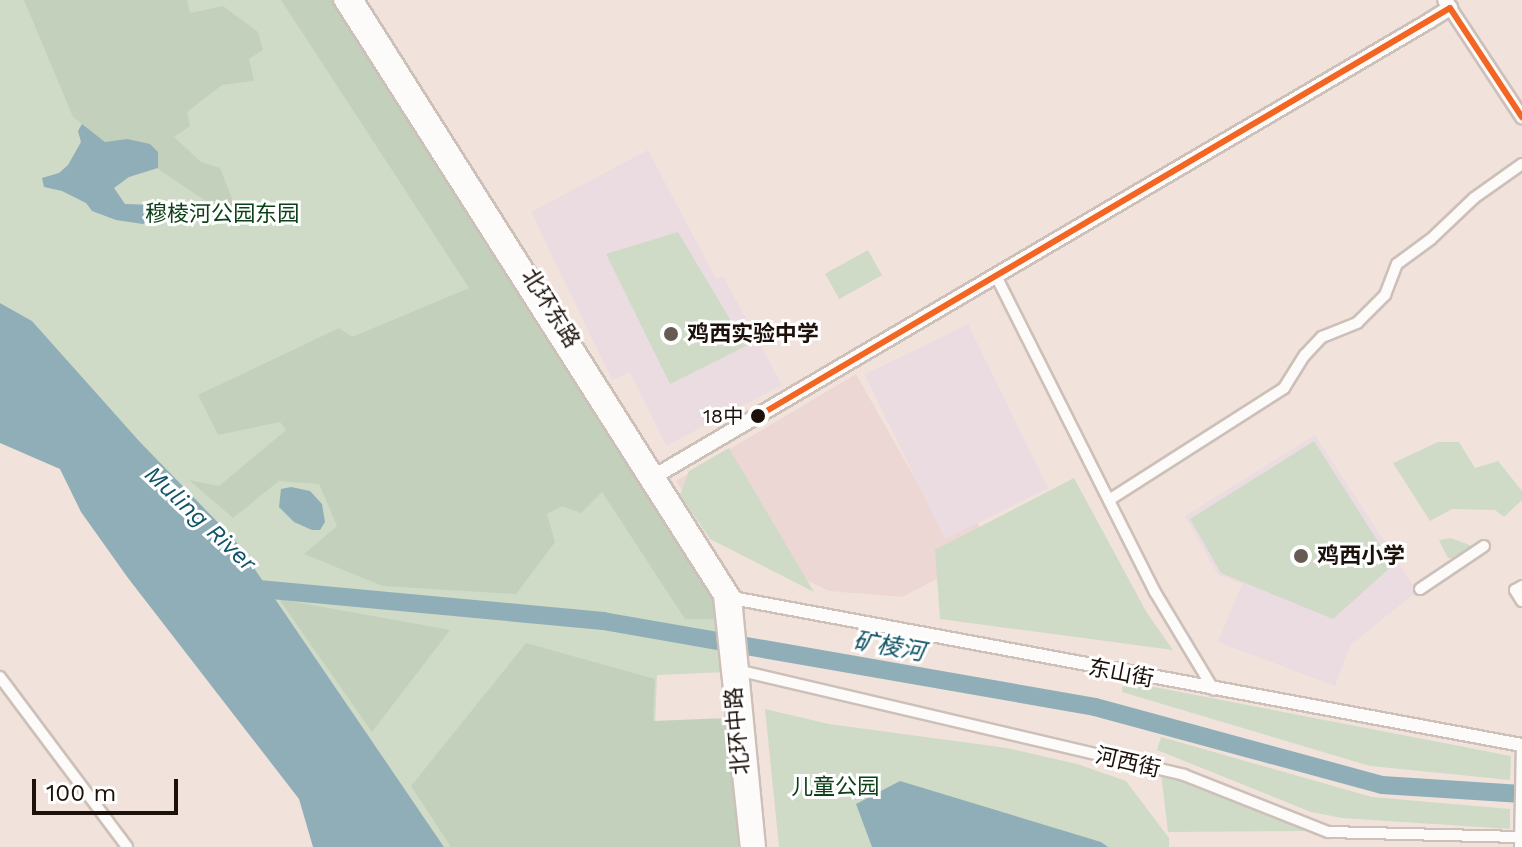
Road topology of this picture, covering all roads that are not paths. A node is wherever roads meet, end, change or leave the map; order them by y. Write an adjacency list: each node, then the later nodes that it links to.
1 (341, 0): 7 (highway, 北环东路)
2 (356, 0): 7 (highway, 北环东路)
3 (1448, 4): 4 (main road); 6 (highway)
4 (1522, 117)
5 (1522, 164): 8 (street)
6 (996, 276): 7 (highway); 8 (street)
7 (651, 479): 12 (highway, 北环东路)
8 (1109, 500): 17 (street)
9 (1484, 546): 11 (street)
10 (1518, 588): 13 (street)
11 (1420, 589)
12 (728, 597): 14 (highway, 北环东路); 17 (main road, 东山街)
13 (1522, 601)
14 (732, 617): 15 (highway, 北环中路)
15 (737, 670): 19 (street, 河西街); 21 (highway, 北环中路); 22 (highway, 北环中路)
16 (0, 677): 20 (street)
17 (1214, 690): 18 (main road, 东山街)
18 (1522, 745): 19 (street)
19 (1521, 840)
20 (127, 847)
21 (748, 847)
22 (758, 847)

